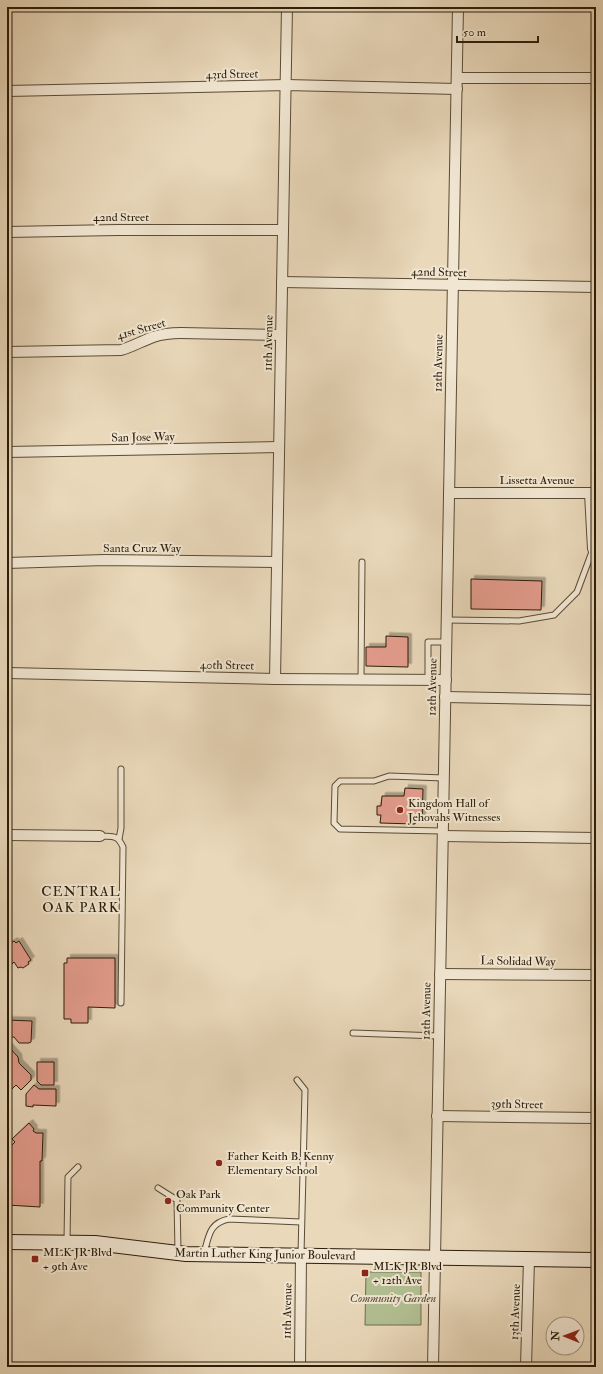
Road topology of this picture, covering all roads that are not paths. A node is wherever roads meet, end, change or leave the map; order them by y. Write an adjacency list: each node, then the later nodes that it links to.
1 (287, 7): 5 (street, 11th Avenue)
2 (458, 7): 3 (street, 12th Avenue)
3 (457, 78): 4 (street); 6 (street, 12th Avenue)
4 (596, 78)
5 (286, 86): 6 (street, 43rd Street); 7 (street, 43rd Street); 8 (street, 11th Avenue)
6 (456, 89): 11 (street, 12th Avenue)
7 (7, 91)
8 (283, 230): 9 (street, 42nd Street); 10 (street, 11th Avenue)
9 (7, 232)
10 (282, 282): 11 (street, 42nd Street); 13 (street, 11th Avenue)
11 (453, 285): 12 (street, 42nd Street); 17 (street, 12th Avenue)
12 (596, 287)
13 (281, 335): 14 (street, 41st Street); 15 (street, 11th Avenue)
14 (7, 352)
15 (279, 447): 16 (street, San Jose Way); 19 (street, 11th Avenue)
16 (7, 452)
17 (449, 493): 18 (street, Lissetta Avenue); 22 (street, 12th Avenue)
18 (594, 549): 22 (lane)
19 (277, 562): 21 (street, Santa Cruz Way); 25 (street, 11th Avenue)
20 (362, 562): 26 (lane)
21 (7, 563)
22 (447, 620): 23 (street, 12th Avenue)
23 (446, 642): 27 (lane); 28 (street, 12th Avenue)
24 (7, 673): 25 (street, 40th Street)
25 (275, 679): 26 (street, 40th Street)
26 (361, 679): 27 (street, 40th Street)
27 (428, 680): 28 (street, 40th Street)
28 (446, 680): 29 (street, 12th Avenue)
29 (445, 697): 30 (street); 32 (street, 12th Avenue)
30 (596, 700)
31 (121, 769): 37 (lane)
32 (444, 778): 33 (street, 12th Avenue); 33 (lane)
33 (443, 834): 36 (street); 38 (street, 12th Avenue)
34 (7, 835): 35 (street)
35 (100, 836): 37 (lane)
36 (596, 838)
37 (119, 839): 40 (lane)
38 (440, 974): 39 (street, La Solidad Way); 42 (street, 12th Avenue)
39 (596, 975)
40 (121, 1003)
41 (353, 1033): 42 (lane)
42 (439, 1036): 44 (street, 12th Avenue)
43 (297, 1080): 48 (lane)
44 (437, 1116): 45 (street, 39th Street); 54 (street, 12th Avenue)
45 (596, 1118)
46 (78, 1167): 50 (lane)
47 (158, 1188): 51 (lane)
48 (301, 1222): 52 (lane); 53 (lane)
49 (7, 1242): 50 (street, Martin Luther King Junior Boulevard)
50 (67, 1243): 51 (street, Martin Luther King Junior Boulevard)
51 (178, 1253): 52 (street, Martin Luther King Junior Boulevard)
52 (203, 1254): 53 (street, Martin Luther King Junior Boulevard)
53 (301, 1255): 54 (street, Martin Luther King Junior Boulevard); 57 (street, 11th Avenue)
54 (435, 1257): 55 (street, Martin Luther King Junior Boulevard); 58 (street, 12th Avenue)
55 (529, 1259): 56 (street, Martin Luther King Junior Boulevard); 59 (street, 13th Avenue)
56 (596, 1260)
57 (300, 1367)
58 (433, 1367)
59 (526, 1367)

